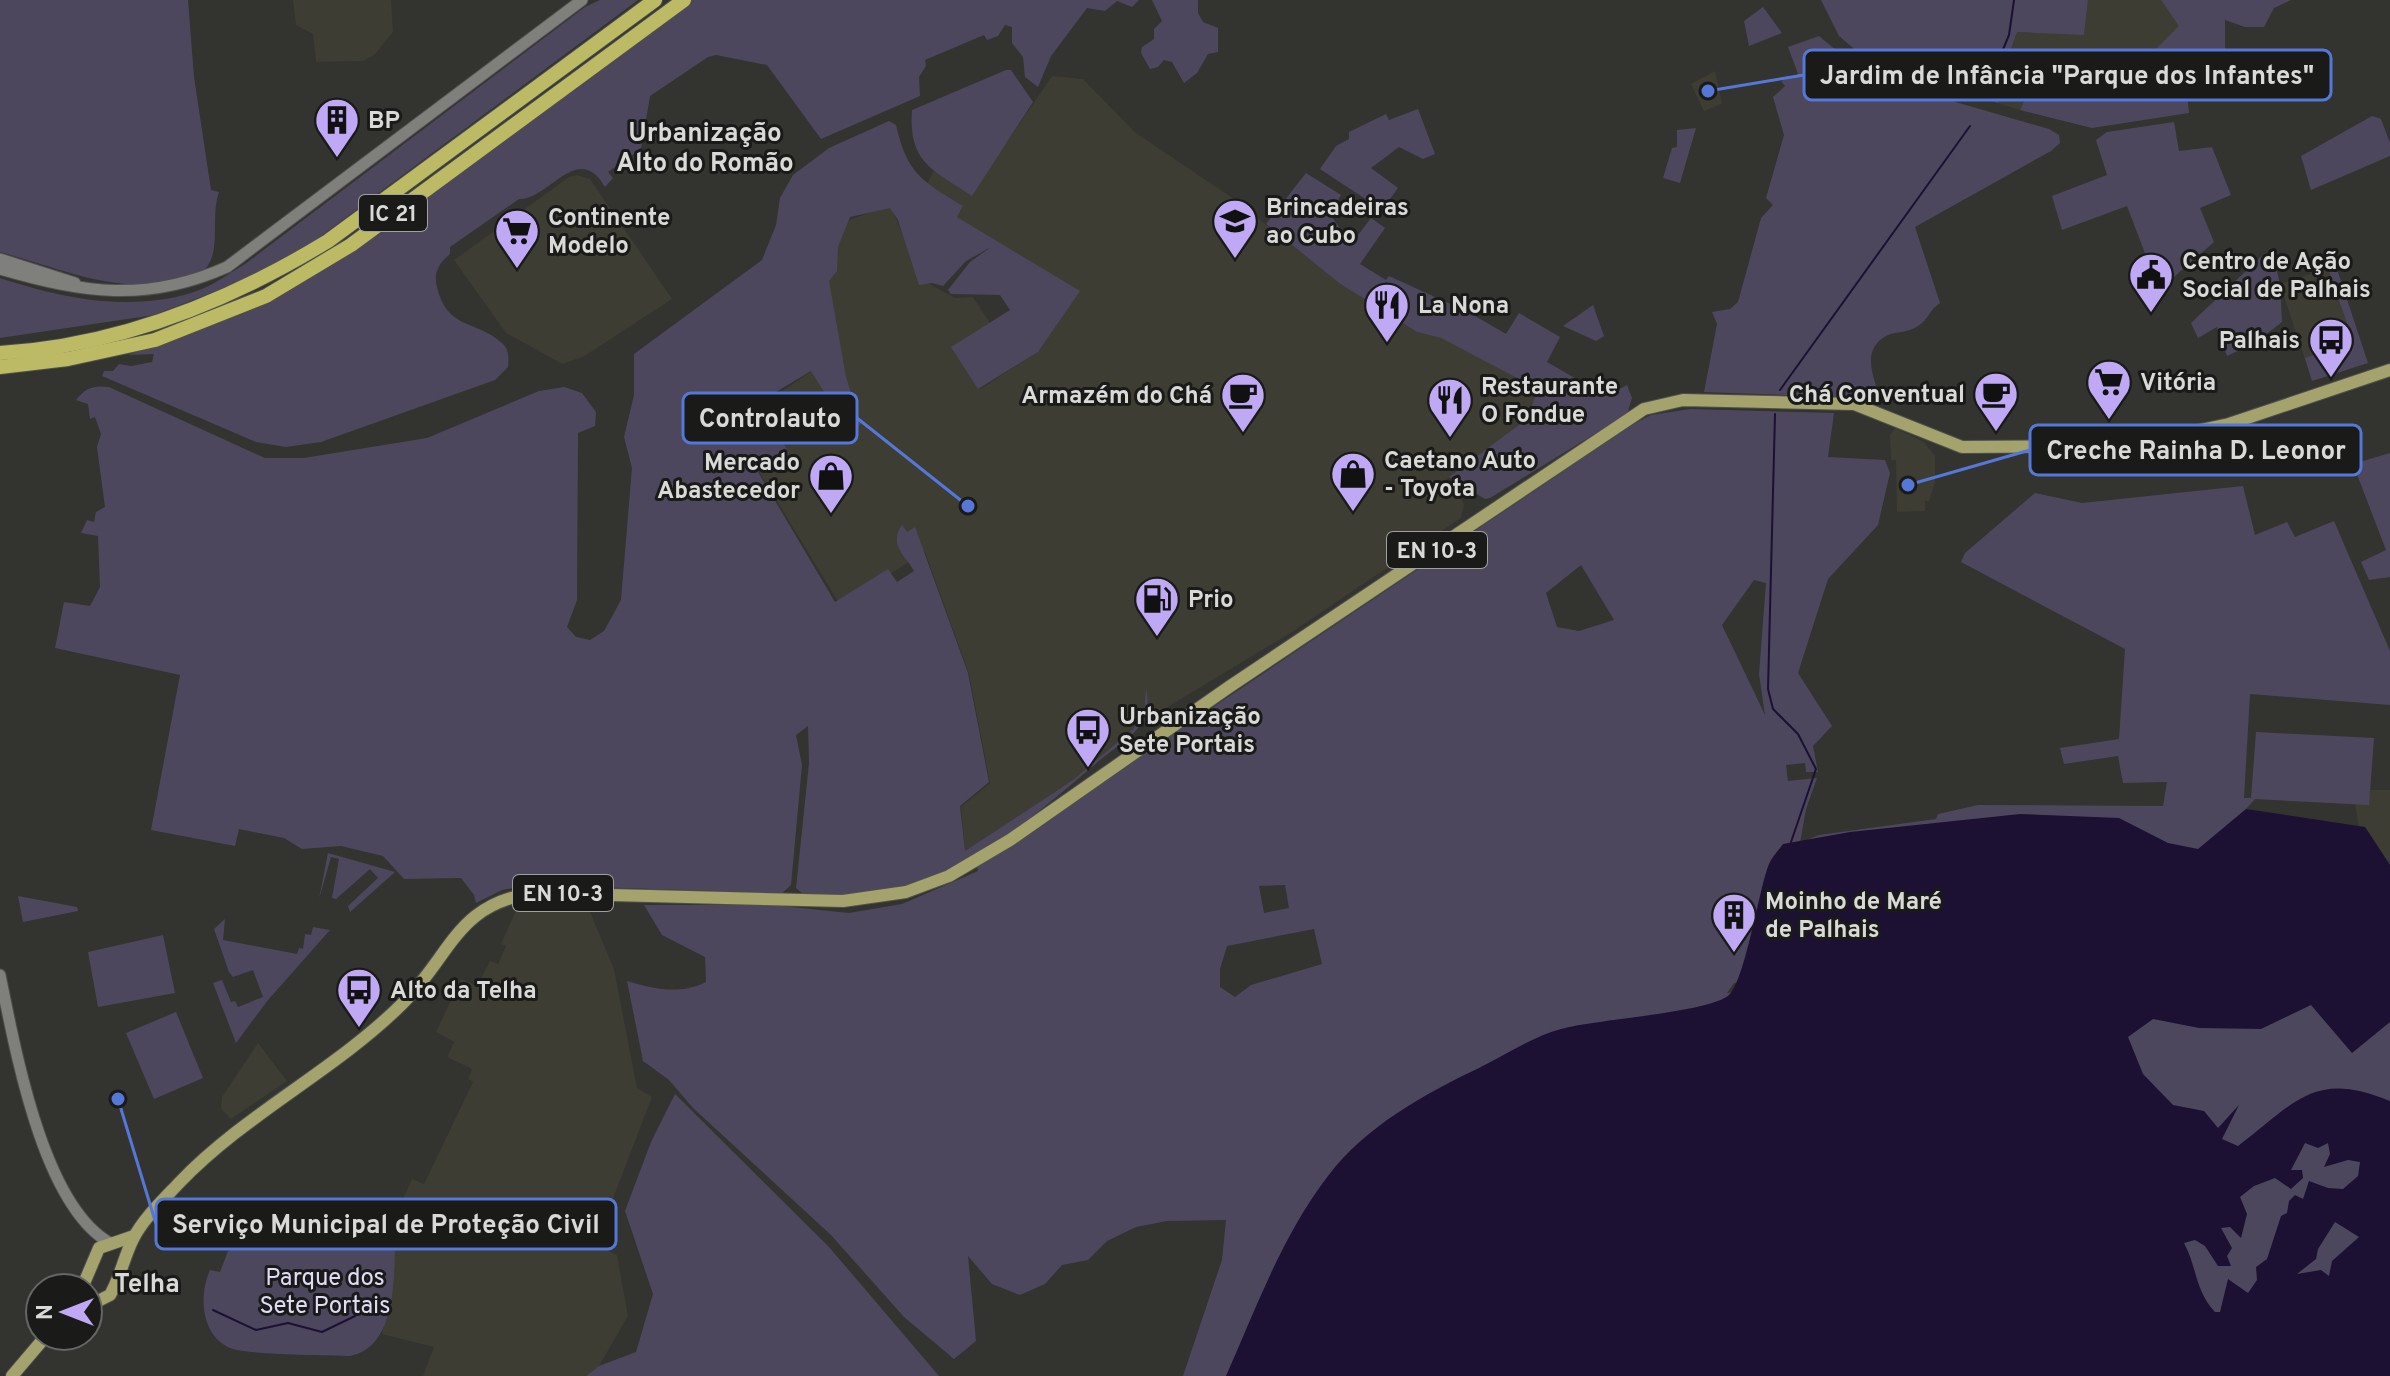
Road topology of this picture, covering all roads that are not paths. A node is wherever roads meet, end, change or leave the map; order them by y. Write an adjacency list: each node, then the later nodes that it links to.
1 (582, 0): 6 (main road)
2 (655, 0): 7 (highway, IC 21)
3 (684, 0): 10 (highway, IC 21)
4 (0, 259): 6 (main road)
5 (0, 269): 6 (main road)
6 (87, 288)
7 (104, 336): 8 (highway); 9 (highway, IC 21)
8 (0, 343)
9 (0, 353)
10 (0, 367)
11 (2386, 370): 14 (main road, EN 10-3)
12 (0, 975): 13 (main road)
13 (87, 1224): 15 (main road); 16 (main road)
14 (134, 1236): 15 (main road, EN 10-3); 17 (main road, EN 10-3)
15 (113, 1244): 16 (main road, EN 10-3); 17 (main road)
16 (95, 1252): 18 (main road)
17 (123, 1262): 19 (main road, EN 10-3)
18 (88, 1272)
19 (104, 1297)
20 (32, 1352): 21 (main road)
21 (12, 1376)

